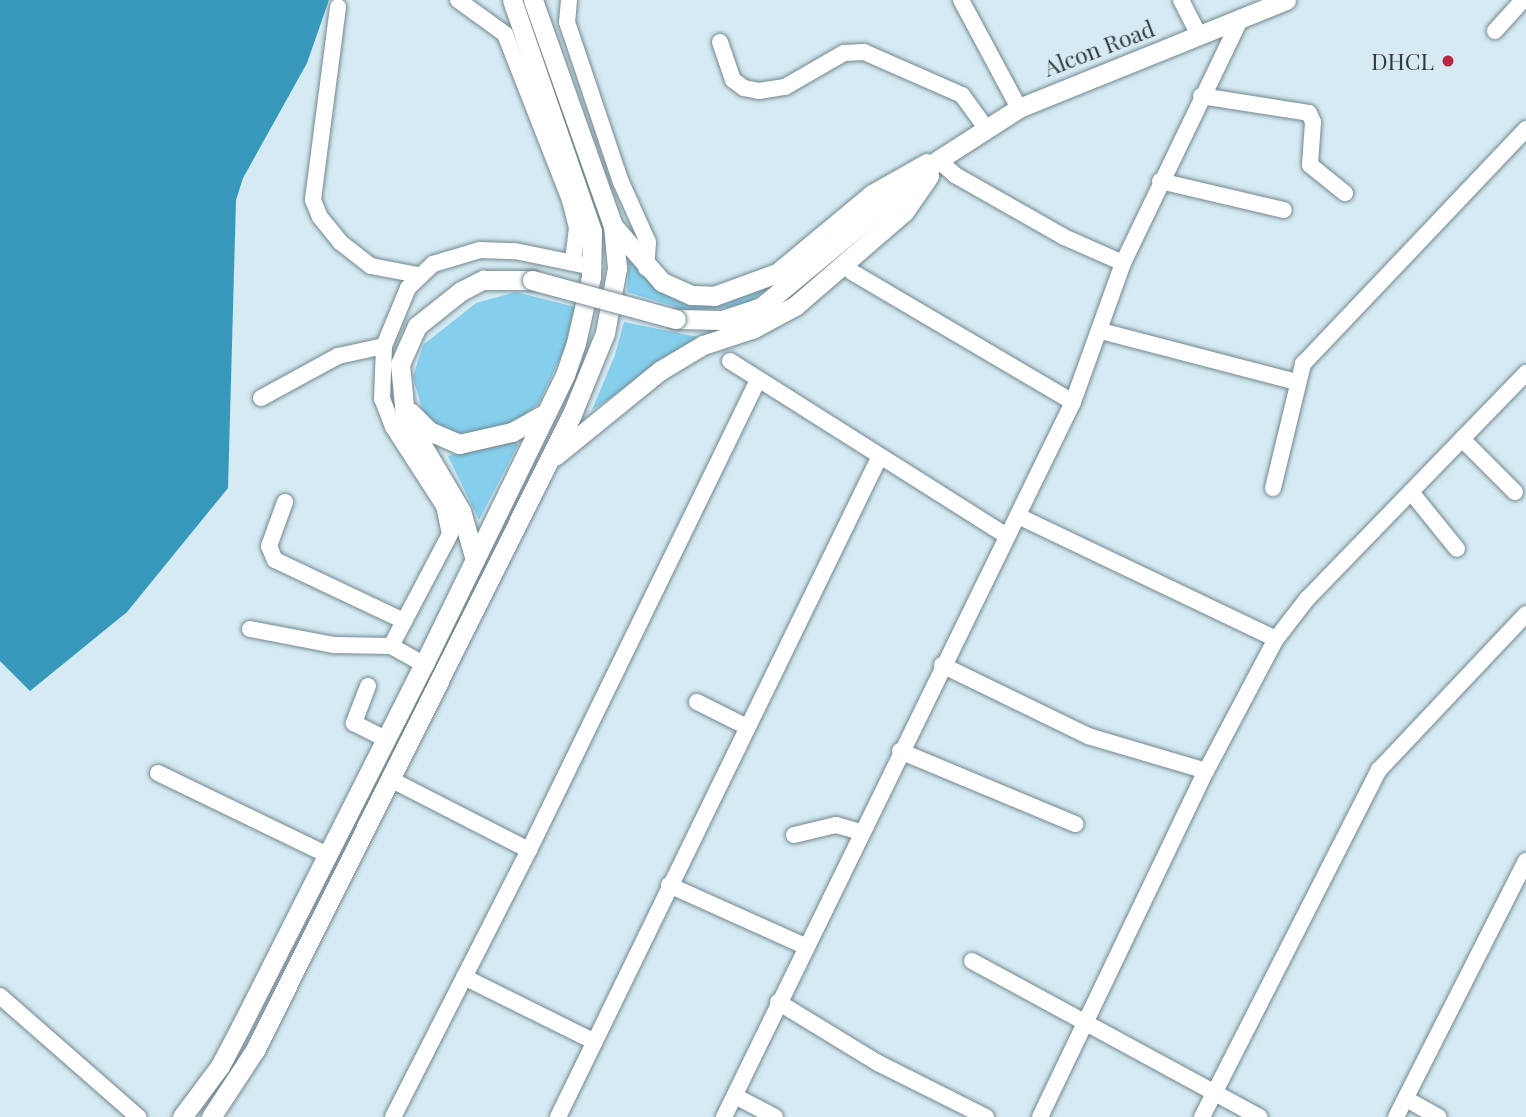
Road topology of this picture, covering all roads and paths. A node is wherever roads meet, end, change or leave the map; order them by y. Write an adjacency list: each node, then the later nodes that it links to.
1 (458, 0): 25 (street)
2 (512, 0): 11 (main road)
3 (533, 0): 11 (main road)
4 (569, 0): 26 (street)
5 (961, 0): 16 (street)
6 (1181, 0): 13 (street)
7 (1286, 0): 10 (main road, Alcon Road)
8 (1522, 0): 12 (street)
9 (338, 7): 28 (street)
10 (1241, 18): 13 (main road, Alcon Road); 15 (street)
11 (531, 25): 23 (main road); 25 (main road)
12 (1495, 31)
13 (1199, 35): 16 (main road, Alcon Road)
14 (720, 42): 17 (street)
15 (1201, 96): 20 (street); 21 (street)
16 (1020, 108): 17 (main road, Alcon Road)
17 (986, 128): 19 (main road, Alcon Road)
18 (1526, 129): 34 (street)
19 (938, 160): 24 (street); 26 (main road); 36 (main road, bridge); 41 (main road)
20 (1160, 181): 22 (street); 24 (street)
21 (1345, 192)
22 (1284, 210)
23 (613, 226): 26 (main road); 41 (main road)
24 (1123, 263): 29 (street)
25 (583, 264): 28 (street); 38 (main road)
26 (646, 268)
27 (852, 272): 37 (street)
28 (418, 275): 30 (street)
29 (1101, 331): 34 (street); 37 (street)
30 (384, 346): 35 (street); 51 (street)
31 (730, 361): 33 (street)
32 (1526, 373): 39 (street)
33 (758, 380): 40 (street); 68 (street)
34 (1297, 382): 42 (street)
35 (261, 398)
36 (400, 398): 38 (main road); 49 (main road)
37 (1073, 402): 46 (street)
38 (545, 413): 49 (main road)
39 (1462, 439): 43 (street); 44 (street)
40 (879, 458): 47 (street); 59 (street)
41 (542, 469): 64 (main road)
42 (1273, 488)
43 (1411, 492): 48 (street); 53 (street)
44 (1516, 492)
45 (285, 502): 51 (street)
46 (1018, 516): 47 (street); 53 (street)
47 (1007, 536): 56 (street)
48 (1457, 549)
49 (475, 560): 55 (main road)
50 (1526, 614): 79 (street)
51 (404, 621): 54 (street)
52 (250, 629): 54 (street)
53 (1276, 639): 62 (street)
54 (391, 646): 55 (street)
55 (424, 664): 60 (main road)
56 (942, 665): 61 (street); 62 (street)
57 (368, 686): 60 (street)
58 (697, 702): 59 (street)
59 (747, 727): 71 (street)
60 (385, 739): 69 (main road)
61 (900, 751): 65 (street); 66 (street)
62 (1206, 771): 77 (street)
63 (158, 773): 69 (street)
64 (390, 779): 68 (street); 84 (main road)
65 (1074, 824)
66 (860, 832): 67 (street); 72 (street)
67 (794, 835)
68 (529, 850): 74 (street)
69 (328, 855): 83 (main road)
70 (1526, 861): 81 (street)
71 (668, 885): 72 (street); 78 (street)
72 (805, 946): 76 (street)
73 (971, 961): 77 (street)
74 (464, 977): 78 (street); 85 (street)
75 (0, 996): 82 (street)
76 (778, 1002): 80 (street); 89 (street)
77 (1085, 1025): 79 (street); 90 (street)
78 (595, 1042): 86 (street)
79 (1214, 1090): 91 (street); 92 (street)
80 (734, 1096): 87 (street); 88 (street)
81 (1406, 1098): 93 (street); 94 (street)
82 (138, 1117)
83 (182, 1117)
84 (211, 1117)
85 (393, 1117)
86 (558, 1117)
87 (724, 1117)
88 (775, 1117)
89 (986, 1117)
90 (1040, 1117)
91 (1202, 1117)
92 (1259, 1117)
93 (1396, 1117)
94 (1438, 1117)

